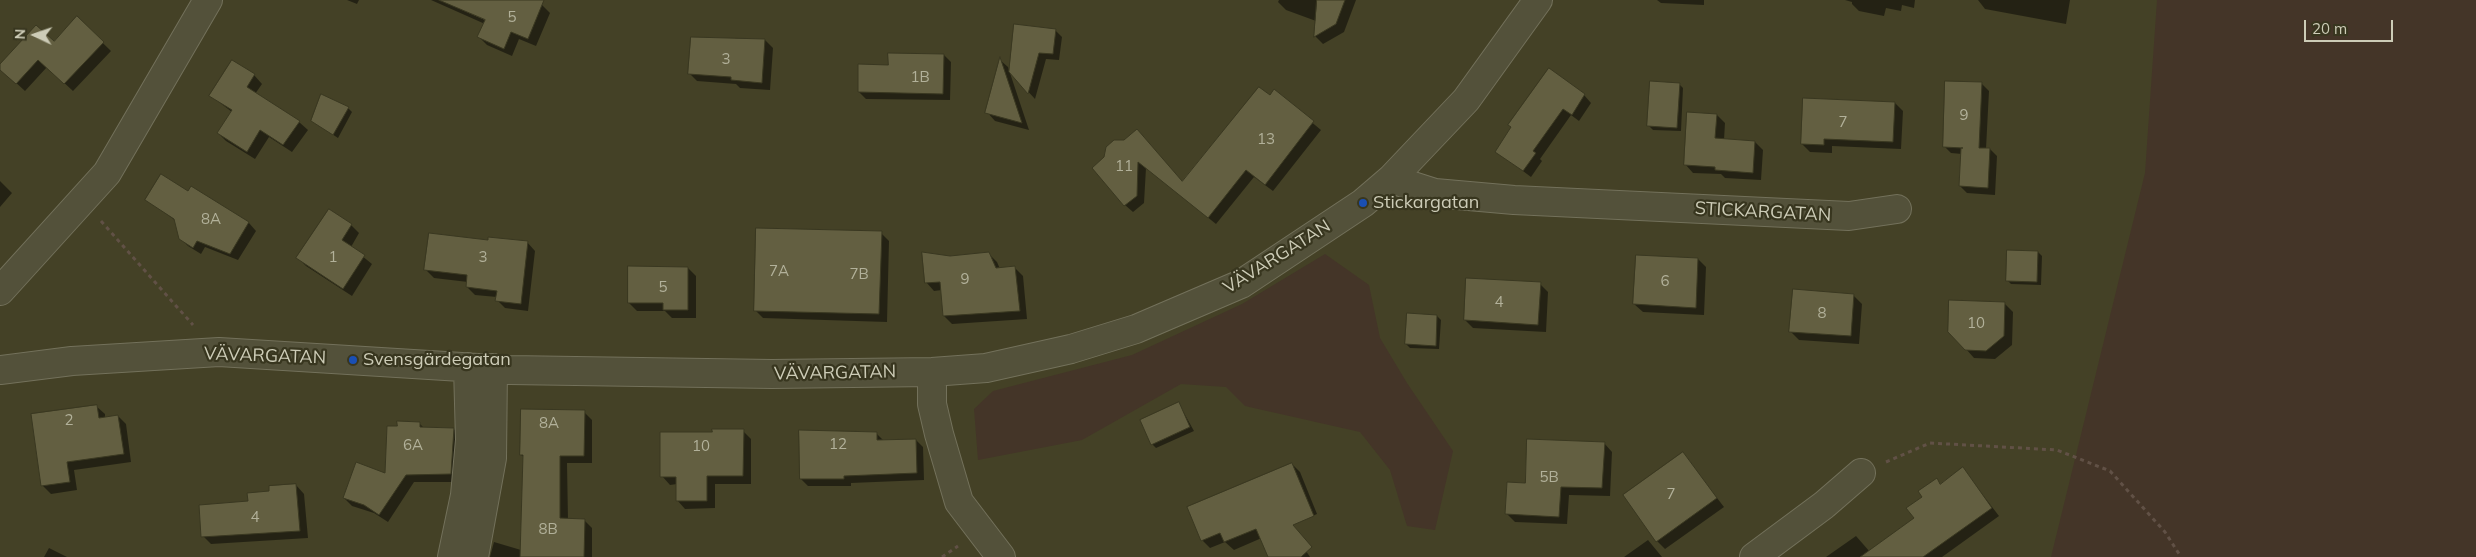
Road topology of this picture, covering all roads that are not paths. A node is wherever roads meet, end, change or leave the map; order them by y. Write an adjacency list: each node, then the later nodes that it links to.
1 (208, 0): 5 (street)
2 (1538, 0): 3 (street, VÄVARGATAN)
3 (1391, 179): 4 (street, STICKARGATAN); 8 (street, VÄVARGATAN)
4 (1898, 209)
5 (0, 291)
6 (480, 368): 7 (street, VÄVARGATAN); 8 (street, VÄVARGATAN); 10 (street); 11 (street)
7 (0, 370)
8 (932, 372): 12 (street)
9 (1861, 473): 13 (street)
10 (452, 557)
11 (474, 557)
12 (1001, 557)
13 (1754, 557)

